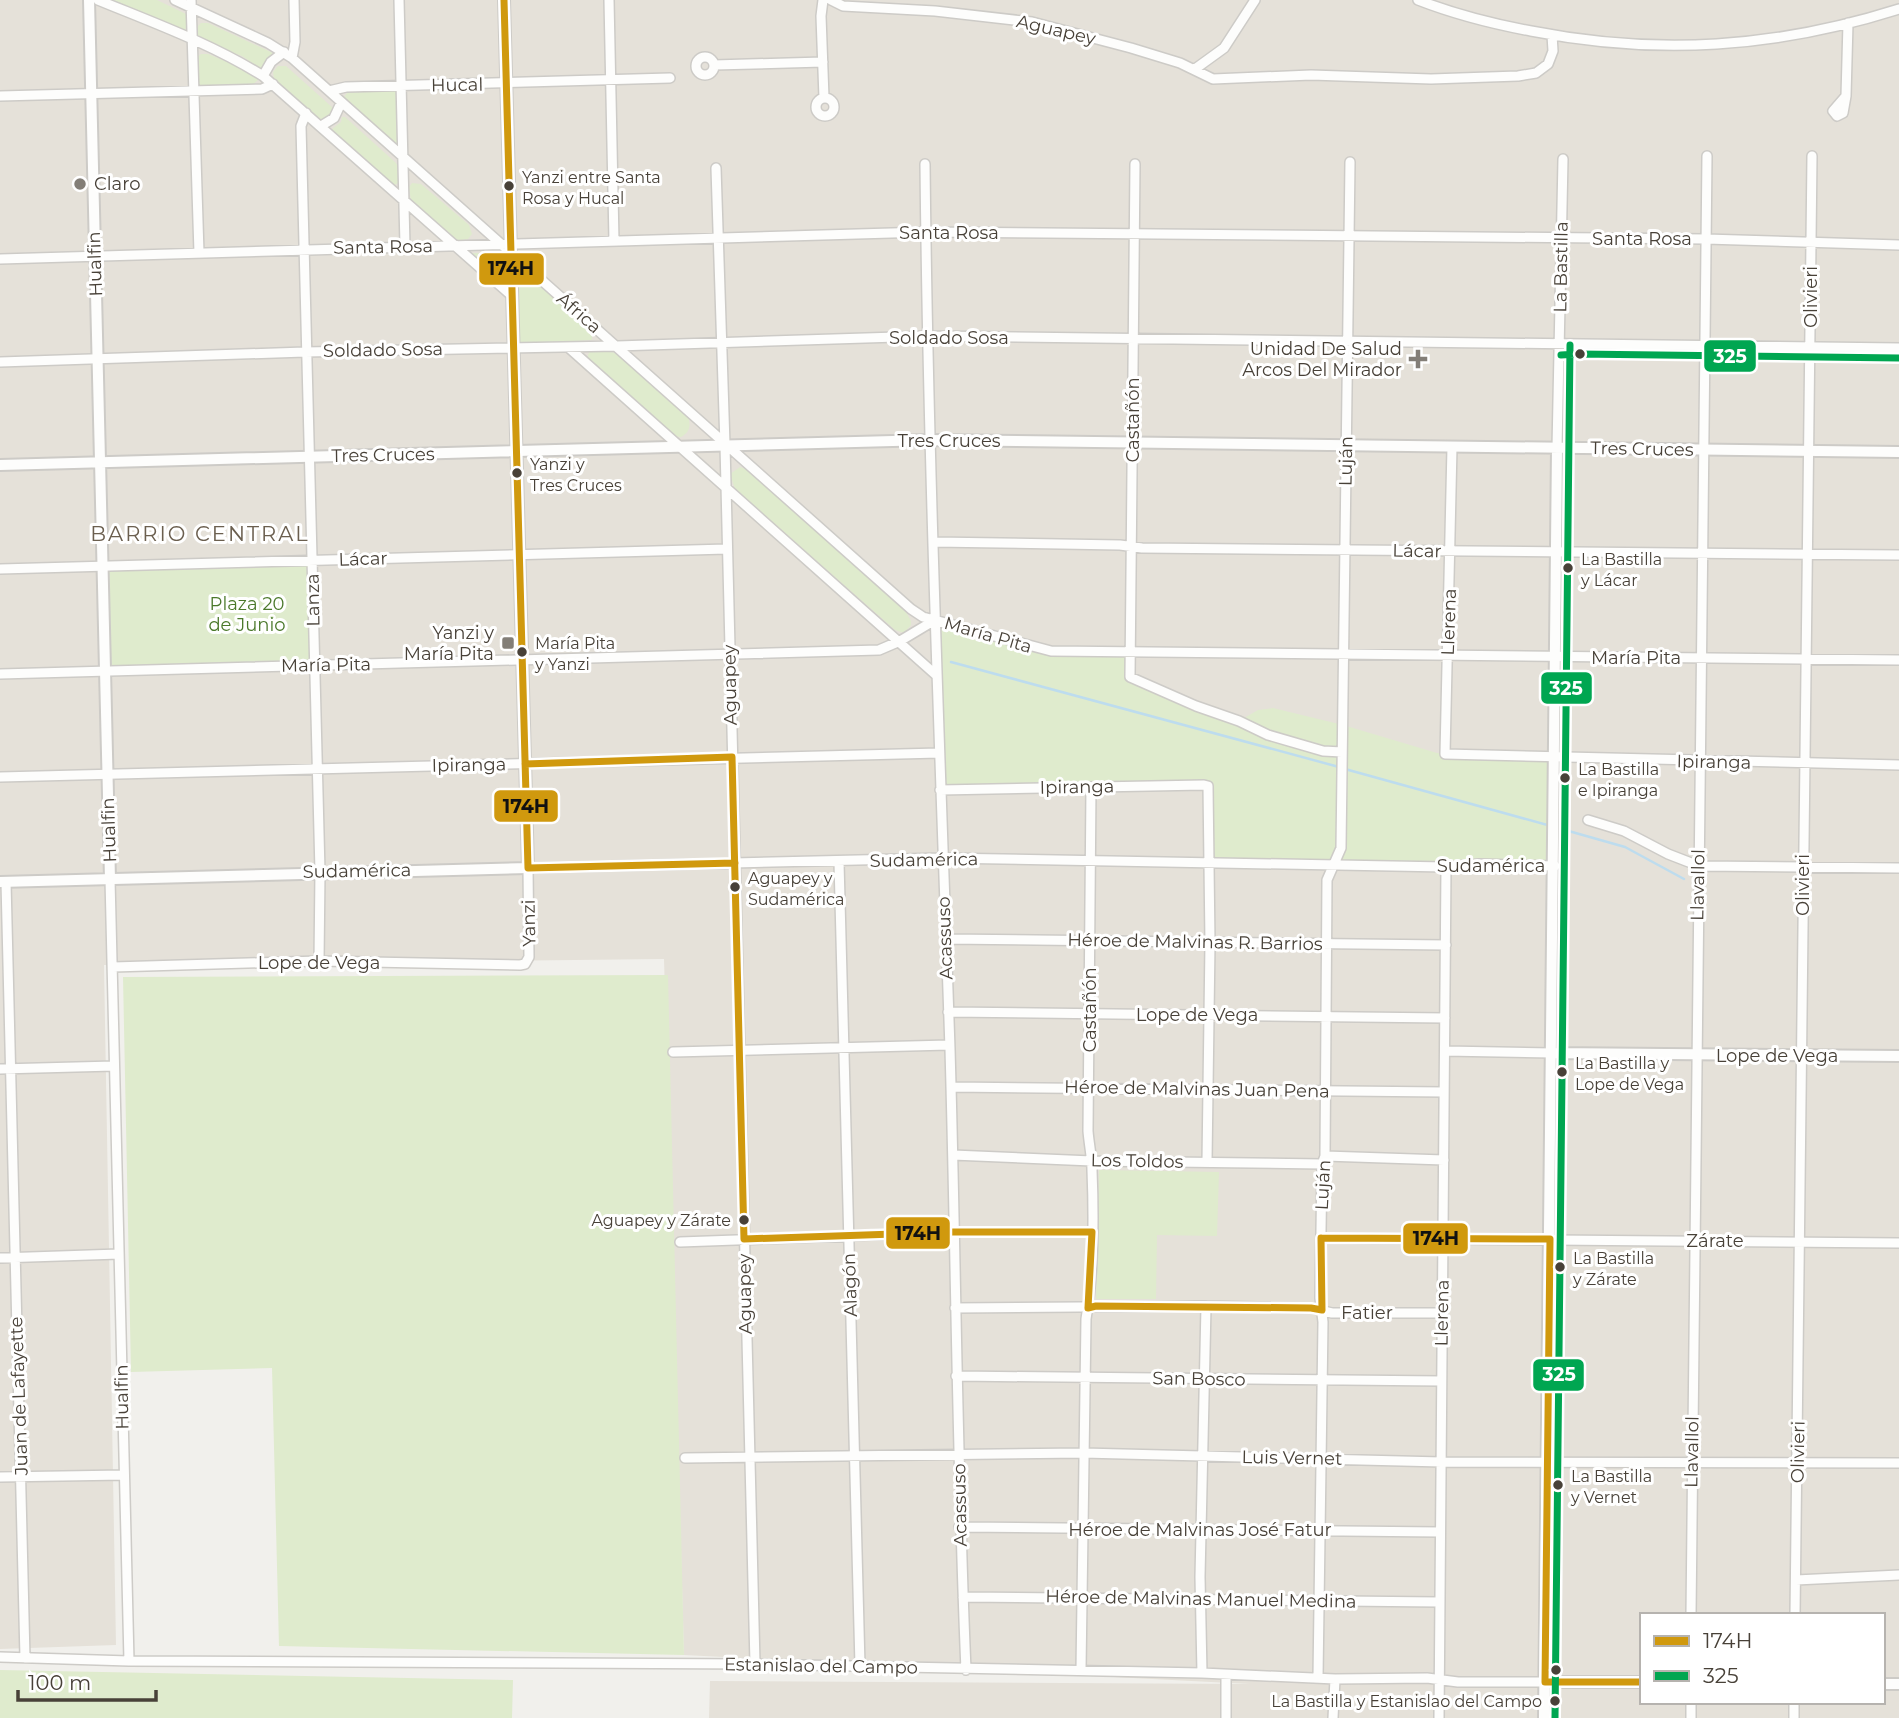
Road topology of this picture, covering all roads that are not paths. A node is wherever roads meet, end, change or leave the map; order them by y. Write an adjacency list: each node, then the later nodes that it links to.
1 (89, 0): 29 (street, Hualfin)
2 (98, 0): 16 (street)
3 (175, 0): 12 (street)
4 (294, 0): 17 (street)
5 (399, 0): 26 (street)
6 (504, 0): 24 (street, Yanzi)
7 (609, 0): 23 (street)
8 (823, 0): 18 (street)
9 (831, 0): 20 (street, Aguapey)
10 (1255, 0): 20 (street)
11 (1418, 0): 15 (street)
12 (191, 4): 16 (street); 17 (street)
13 (1899, 9): 14 (street)
14 (1848, 23): 15 (street); 31 (street)
15 (1552, 35): 20 (street, Aguapey)
16 (192, 39): 21 (street); 28 (street)
17 (288, 55): 21 (street); 27 (street)
18 (822, 62): 19 (street); 32 (street)
19 (714, 65)
20 (1195, 69)
21 (264, 76): 25 (street)
22 (670, 78): 23 (street, Hucal)
23 (610, 80): 24 (street, Hucal); 51 (street)
24 (506, 83): 26 (street, Hucal); 57 (street, Yanzi)
25 (273, 84): 28 (street); 34 (street)
26 (402, 86): 27 (street, Hucal); 39 (street)
27 (329, 91): 33 (street)
28 (193, 92): 29 (street); 59 (street)
29 (91, 93): 30 (street); 60 (street, Hualfin)
30 (0, 96)
31 (1846, 96)
32 (824, 97)
33 (341, 103): 35 (street); 39 (street)
34 (306, 113): 35 (street); 58 (street, Lanza)
35 (321, 126): 44 (street)
36 (1707, 156): 50 (street, Llavallol)
37 (1812, 156): 53 (street, Olivieri)
38 (1563, 159): 49 (street, La Bastilla)
39 (404, 160): 44 (street); 52 (street)
40 (1350, 162): 47 (street, Luján)
41 (1135, 163): 46 (street, Castañón)
42 (925, 164): 45 (street, Acassuso)
43 (716, 168): 48 (street, Aguapey)
44 (404, 200): 55 (street); 56 (street)
45 (926, 232): 46 (street, Santa Rosa); 48 (street, Santa Rosa); 63 (street, Acassuso)
46 (1133, 233): 47 (street, Santa Rosa); 64 (street, Castañón)
47 (1350, 237): 49 (street, Santa Rosa); 66 (street, Luján)
48 (718, 239): 51 (street, Santa Rosa); 65 (street, Aguapey)
49 (1562, 239): 50 (street, Santa Rosa); 67 (street, La Bastilla)
50 (1706, 239): 53 (street, Santa Rosa); 68 (street, Llavallol)
51 (614, 241): 57 (street, Santa Rosa)
52 (498, 243): 55 (street, Santa Rosa); 57 (street, Santa Rosa)
53 (1811, 244): 54 (street, Santa Rosa); 72 (street, Olivieri)
54 (1899, 244)
55 (455, 245): 56 (street, Santa Rosa); 62 (street)
56 (405, 246): 58 (street, Santa Rosa)
57 (511, 248): 62 (street, Yanzi); 69 (street, África)
58 (303, 249): 59 (street, Santa Rosa); 74 (street, Lanza)
59 (199, 253): 60 (street, Santa Rosa)
60 (94, 256): 61 (street, Santa Rosa); 75 (street, Hualfin)
61 (0, 259)
62 (512, 296): 71 (street, Yanzi)
63 (929, 337): 64 (street, Soldado Sosa); 65 (street, Soldado Sosa); 77 (street, Acassuso)
64 (1134, 340): 66 (street, Soldado Sosa); 78 (street, Castañón)
65 (720, 341): 69 (street, Soldado Sosa); 79 (street, Aguapey)
66 (1347, 343): 67 (street, Soldado Sosa); 81 (street, Luján)
67 (1560, 345): 68 (street, Soldado Sosa); 83 (street, La Bastilla)
68 (1704, 345): 72 (street, Soldado Sosa); 84 (street, Llavallol)
69 (617, 346): 70 (street, Soldado Sosa); 79 (street, África)
70 (568, 347): 71 (street, Soldado Sosa); 80 (street, África)
71 (512, 348): 74 (street, Soldado Sosa); 86 (street, Yanzi)
72 (1811, 348): 73 (street, Soldado Sosa); 85 (street, Olivieri)
73 (1899, 348)
74 (305, 352): 75 (street, Soldado Sosa); 88 (street, Lanza)
75 (98, 360): 76 (street, Soldado Sosa); 89 (street, Hualfin)
76 (0, 362)
77 (930, 440): 78 (street, Tres Cruces); 79 (street, Tres Cruces); 92 (street, Acassuso)
78 (1133, 441): 81 (street, Tres Cruces); 93 (street, Castañón)
79 (725, 445): 80 (street, Tres Cruces); 91 (street, Aguapey); 105 (street, África)
80 (680, 446): 86 (street, Tres Cruces); 91 (street, África)
81 (1347, 446): 82 (street, Tres Cruces); 95 (street, Luján)
82 (1452, 447): 83 (street, Tres Cruces); 96 (street, Llerena)
83 (1557, 448): 84 (street, Tres Cruces); 97 (street, La Bastilla)
84 (1703, 450): 85 (street, Tres Cruces); 98 (street, Llavallol)
85 (1809, 451): 87 (street, Tres Cruces); 99 (street, Olivieri)
86 (515, 452): 88 (street, Tres Cruces); 100 (street, Yanzi)
87 (1899, 452)
88 (308, 457): 89 (street, Tres Cruces); 102 (street, Lanza)
89 (101, 464): 90 (street, Tres Cruces); 103 (street, Hualfin)
90 (0, 466)
91 (726, 488): 94 (street, Aguapey); 106 (street, África)
92 (934, 542): 93 (street, Lácar); 105 (street, Acassuso)
93 (1132, 547): 95 (street, Lácar); 107 (street, Castañón)
94 (727, 549): 100 (street, Lácar); 108 (street, Aguapey)
95 (1344, 549): 96 (street, Lácar); 109 (street, Luján)
96 (1451, 551): 97 (street, Lácar); 110 (street, Llerena)
97 (1556, 551): 98 (street, Lácar); 111 (street, La Bastilla)
98 (1703, 554): 99 (street, Lácar); 112 (street, Llavallol)
99 (1806, 554): 101 (street, Lácar); 114 (street, Olivieri)
100 (518, 555): 102 (street, Lácar); 113 (street, Yanzi)
101 (1899, 555)
102 (312, 561): 103 (street, Lácar); 116 (street, Lanza)
103 (103, 566): 104 (street, Lácar); 117 (street, Hualfin)
104 (0, 569)
105 (936, 620): 106 (street, María Pita); 107 (street, María Pita); 119 (street, Acassuso)
106 (900, 641): 108 (street, María Pita); 119 (street, África)
107 (1132, 650): 109 (street, María Pita); 122 (street, Castañón)
108 (730, 654): 113 (street, María Pita); 123 (street, Aguapey)
109 (1344, 654): 110 (street, María Pita); 122 (street, Luján)
110 (1448, 656): 111 (street, María Pita); 121 (street, Llerena)
111 (1556, 657): 112 (street, María Pita); 124 (street, La Bastilla)
112 (1700, 658): 114 (street, María Pita); 125 (street, Llavallol)
113 (521, 659): 116 (street, María Pita); 127 (street, Yanzi)
114 (1805, 659): 115 (street, María Pita); 126 (street, Olivieri)
115 (1899, 660)
116 (315, 665): 117 (street, María Pita); 129 (street, Lanza)
117 (106, 671): 118 (street, María Pita); 130 (street, Hualfin)
118 (0, 674)
119 (936, 675): 120 (street, Acassuso)
120 (939, 753): 123 (street, Ipiranga); 133 (street, Acassuso)
121 (1446, 754): 124 (street, Ipiranga)
122 (1342, 756): 140 (street, Luján)
123 (732, 757): 127 (street, Ipiranga); 139 (street, Aguapey)
124 (1556, 758): 125 (street, Ipiranga); 141 (street, La Bastilla)
125 (1700, 762): 126 (street, Ipiranga); 142 (street, Llavallol)
126 (1804, 763): 128 (street, Ipiranga); 144 (street, Olivieri)
127 (524, 764): 129 (street, Ipiranga); 145 (street, Yanzi)
128 (1899, 765)
129 (317, 769): 130 (street, Ipiranga); 147 (street, Lanza)
130 (107, 774): 131 (street, Ipiranga); 148 (street, Hualfin)
131 (0, 777)
132 (1091, 787): 133 (street, Ipiranga); 136 (street, Castañón); 138 (street, Ipiranga)
133 (940, 790): 135 (street, Acassuso)
134 (1588, 820): 142 (street)
135 (943, 858): 136 (street, Sudamérica); 137 (street, Sudamérica); 150 (street, Acassuso)
136 (1089, 860): 138 (street, Sudamérica); 151 (street, Castañón)
137 (839, 862): 139 (street, Sudamérica); 164 (street, Alagón)
138 (1209, 862): 140 (street, Sudamérica); 152 (street)
139 (735, 863): 145 (street, Sudamérica); 165 (street, Aguapey)
140 (1335, 864): 143 (street, Sudamérica); 153 (street, Luján)
141 (1555, 866): 143 (street, Sudamérica); 168 (street, La Bastilla)
142 (1699, 866): 144 (street); 169 (street, Llavallol)
143 (1446, 867): 154 (street, Llerena)
144 (1804, 867): 146 (street); 170 (street, Olivieri)
145 (528, 868): 147 (street, Sudamérica); 156 (street, Yanzi)
146 (1899, 868)
147 (320, 872): 148 (street, Sudamérica); 155 (street, Lanza)
148 (110, 879): 149 (street, Sudamérica); 157 (street, Hualfin)
149 (3, 882): 174 (street, Juan de Lafayette)
150 (946, 939): 151 (street, Héroe de Malvinas R. Barrios); 158 (street, Acassuso)
151 (1090, 941): 152 (street, Héroe de Malvinas R. Barrios); 159 (street, Castañón)
152 (1210, 943): 153 (street, Héroe de Malvinas R. Barrios); 160 (street)
153 (1326, 943): 154 (street, Héroe de Malvinas R. Barrios); 161 (street, Luján)
154 (1446, 945): 162 (street, Llerena)
155 (319, 961): 156 (street, Lope de Vega); 157 (street, Lope de Vega)
156 (525, 964)
157 (113, 967): 172 (street, Hualfin)
158 (948, 1012): 159 (street, Lope de Vega); 163 (street, Acassuso)
159 (1089, 1014): 160 (street, Lope de Vega); 176 (street, Castañón)
160 (1209, 1015): 161 (street, Lope de Vega); 177 (street)
161 (1326, 1016): 162 (street, Lope de Vega); 178 (street, Luján)
162 (1445, 1018): 166 (street, Llerena)
163 (950, 1045): 164 (street); 175 (street, Acassuso)
164 (844, 1046): 165 (street); 187 (street, Alagón)
165 (741, 1051): 167 (street); 189 (street, Aguapey)
166 (1445, 1051): 168 (street, Lope de Vega); 179 (street, Llerena)
167 (673, 1052)
168 (1552, 1052): 169 (street, Lope de Vega); 191 (street, La Bastilla)
169 (1696, 1055): 170 (street, Lope de Vega); 192 (street, Llavallol)
170 (1802, 1056): 171 (street, Lope de Vega); 193 (street, Olivieri)
171 (1899, 1056)
172 (114, 1066): 174 (street); 196 (street, Hualfin)
173 (0, 1069): 174 (street)
174 (11, 1069): 198 (street, Juan de Lafayette)
175 (951, 1087): 176 (street, Héroe de Malvinas Juan Pena); 180 (street, Acassuso)
176 (1089, 1088): 177 (street, Héroe de Malvinas Juan Pena); 183 (street, Castañón)
177 (1208, 1089): 178 (street, Héroe de Malvinas Juan Pena); 184 (street)
178 (1325, 1091): 179 (street, Héroe de Malvinas Juan Pena); 181 (street, Luján)
179 (1444, 1091): 182 (street, Llerena)
180 (953, 1155): 183 (street, Los Toldos); 185 (street, Acassuso)
181 (1323, 1160): 182 (street, Los Toldos); 184 (street, Los Toldos); 188 (street, Luján)
182 (1444, 1160): 190 (street, Llerena)
183 (1092, 1161): 184 (street, Los Toldos); 186 (street, Castañón)
184 (1207, 1162)
185 (953, 1232): 186 (street); 187 (street); 200 (street, Acassuso)
186 (1092, 1232): 201 (street, Castañón)
187 (849, 1235): 189 (street); 211 (street, Alagón)
188 (1321, 1238): 190 (street, Zárate); 202 (street, Luján)
189 (744, 1239): 194 (street); 214 (street, Aguapey)
190 (1443, 1239): 191 (street, Zárate); 203 (street, Llerena)
191 (1550, 1239): 192 (street, Zárate); 218 (street, La Bastilla)
192 (1695, 1241): 193 (street, Zárate); 216 (street, Llavallol)
193 (1800, 1241): 195 (street, Zárate); 219 (street, Olivieri)
194 (680, 1242)
195 (1899, 1243)
196 (119, 1254): 198 (street); 221 (street, Hualfin)
197 (0, 1258): 198 (street)
198 (15, 1258): 222 (street, Juan de Lafayette)
199 (1206, 1306): 201 (street, Fatier); 202 (street, Fatier); 206 (street)
200 (956, 1308): 201 (street, Fatier); 204 (street, Acassuso)
201 (1088, 1308): 205 (street, Castañón)
202 (1322, 1310): 203 (street, Fatier); 207 (street, Luján)
203 (1443, 1313): 208 (street, Llerena)
204 (956, 1376): 205 (street, San Bosco); 210 (street, Acassuso)
205 (1086, 1376): 206 (street, San Bosco); 209 (street, Castañón)
206 (1204, 1380): 207 (street, San Bosco); 212 (street)
207 (1322, 1381): 208 (street, San Bosco); 215 (street, Luján)
208 (1441, 1381): 217 (street, Llerena)
209 (1083, 1453): 210 (street, Luis Vernet); 212 (street, Luis Vernet); 225 (street, Castañón)
210 (959, 1454): 211 (street, Luis Vernet); 224 (street, Acassuso)
211 (856, 1456): 214 (street, Luis Vernet); 242 (street, Alagón)
212 (1203, 1456): 215 (street, Luis Vernet); 226 (street)
213 (685, 1458): 214 (street, Luis Vernet)
214 (749, 1458): 241 (street, Aguapey)
215 (1321, 1458): 217 (street, Luis Vernet); 227 (street, Luján)
216 (1692, 1461): 218 (street, Luis Vernet); 219 (street, Luis Vernet); 236 (street, Llavallol)
217 (1442, 1462): 218 (street, Luis Vernet); 228 (street, Llerena)
218 (1547, 1462): 250 (street, La Bastilla)
219 (1798, 1462): 220 (street, Luis Vernet); 230 (street, Olivieri)
220 (1899, 1463)
221 (124, 1475): 222 (street); 240 (street, Hualfin)
222 (21, 1477): 223 (street); 239 (street, Juan de Lafayette)
223 (0, 1478)
224 (959, 1527): 225 (street, Héroe de Malvinas José Fatur); 231 (street, Acassuso)
225 (1084, 1529): 226 (street, Héroe de Malvinas José Fatur); 232 (street, Castañón)
226 (1202, 1529): 227 (street, Héroe de Malvinas José Fatur); 233 (street)
227 (1321, 1531): 228 (street, Héroe de Malvinas José Fatur); 234 (street, Luján)
228 (1440, 1532): 235 (street, Llerena)
229 (1899, 1575): 230 (street)
230 (1796, 1580): 237 (street, Olivieri)
231 (963, 1597): 232 (street, Héroe de Malvinas Manuel Medina); 243 (street, Acassuso)
232 (1082, 1597): 233 (street, Héroe de Malvinas Manuel Medina); 244 (street, Castañón)
233 (1200, 1600): 234 (street, Héroe de Malvinas Manuel Medina); 245 (street)
234 (1320, 1600): 235 (street, Héroe de Malvinas Manuel Medina); 247 (street, Luján)
235 (1439, 1602): 249 (street, Llerena)
236 (1691, 1613)
237 (1795, 1613)
238 (0, 1657): 239 (street, Estanislao del Campo)
239 (25, 1658): 240 (street, Estanislao del Campo)
240 (129, 1661): 241 (street, Estanislao del Campo)
241 (755, 1664): 242 (street, Estanislao del Campo)
242 (860, 1666): 243 (street, Estanislao del Campo)
243 (966, 1670): 244 (street, Estanislao del Campo)
244 (1081, 1670): 245 (street, Estanislao del Campo)
245 (1202, 1673): 246 (street, Estanislao del Campo)
246 (1226, 1676): 247 (street, Estanislao del Campo); 252 (street)
247 (1318, 1677): 248 (street, Estanislao del Campo)
248 (1335, 1679): 249 (street, Estanislao del Campo); 253 (street)
249 (1440, 1680): 250 (street, Estanislao del Campo); 254 (street, Llerena)
250 (1545, 1682): 251 (street, Estanislao del Campo); 255 (street, La Bastilla)
251 (1640, 1682)
252 (1226, 1718)
253 (1333, 1718)
254 (1440, 1718)
255 (1545, 1718)

